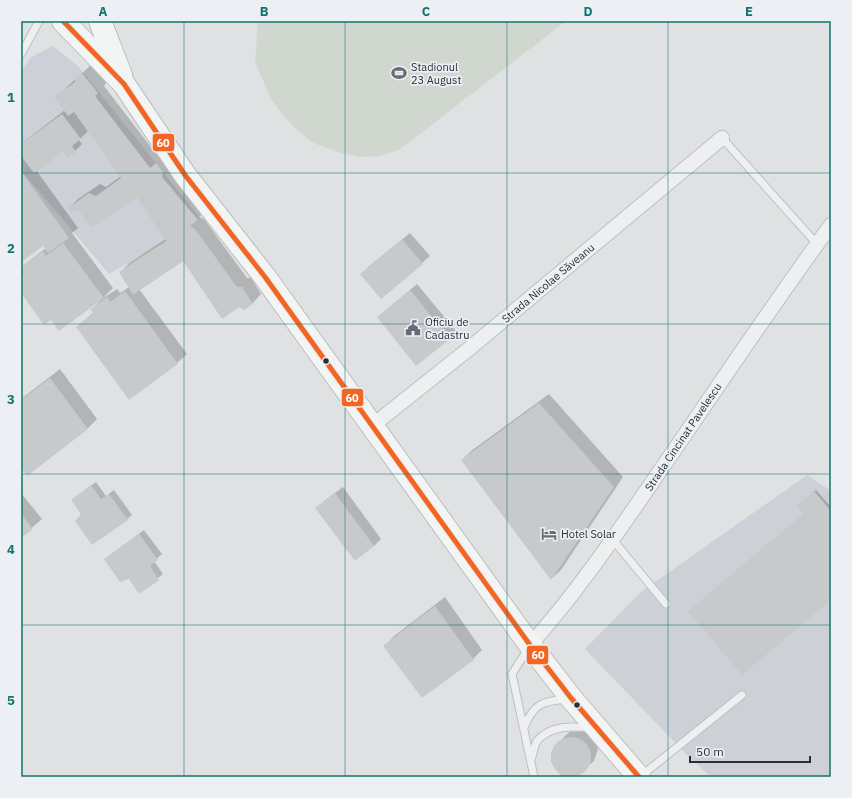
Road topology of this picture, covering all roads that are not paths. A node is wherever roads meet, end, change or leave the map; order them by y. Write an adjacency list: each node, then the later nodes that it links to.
1 (39, 21): 4 (lane)
2 (63, 21): 5 (main road)
3 (100, 21): 5 (main road)
4 (21, 54)
5 (124, 84): 9 (main road)
6 (722, 138): 8 (lane); 9 (street, Strada Nicolae Săveanu)
7 (831, 225): 8 (street, Strada Cincinat Pavelescu)
8 (817, 244): 10 (street, Strada Cincinat Pavelescu)
9 (372, 426): 12 (main road)
10 (613, 540): 11 (lane); 12 (street, Strada Cincinat Pavelescu)
11 (666, 604)
12 (530, 645): 14 (main road); 15 (lane)
13 (742, 695): 19 (lane)
14 (571, 698): 15 (lane); 16 (main road)
15 (524, 727): 17 (lane)
16 (597, 729): 17 (lane); 19 (main road)
17 (531, 762): 18 (lane)
18 (534, 777)
19 (639, 777)

